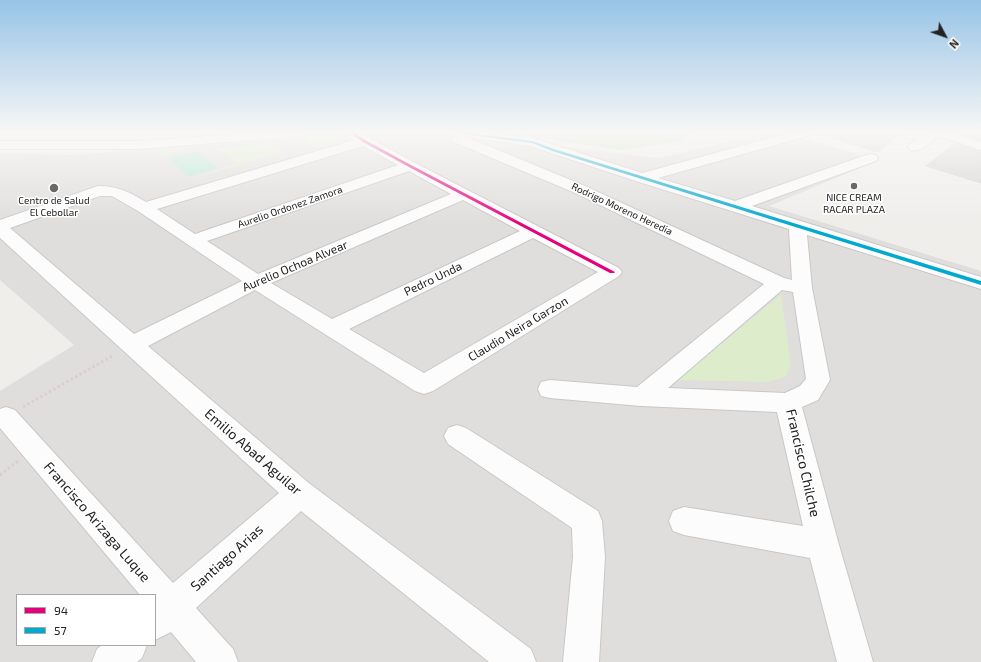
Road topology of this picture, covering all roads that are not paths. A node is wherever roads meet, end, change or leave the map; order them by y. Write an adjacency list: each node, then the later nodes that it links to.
1 (277, 163): 11 (street)
2 (405, 163): 7 (street)
3 (516, 163): 18 (street, Rodrigo Moreno Heredia)
4 (594, 163): 8 (street)
5 (695, 163): 8 (street)
6 (857, 163): 10 (street)
7 (410, 166): 9 (street); 15 (street, Aurelio Ordonez Zamora)
8 (641, 178): 10 (street)
9 (463, 194): 13 (street); 16 (street, Aurelio Ochoa Alvear)
10 (735, 207): 12 (street)
11 (144, 208): 14 (street); 15 (street)
12 (798, 227): 17 (street); 18 (street, Francisco Chilche)
13 (533, 231): 19 (street, Pedro Unda); 19 (street, Claudio Neira Garzon)
14 (3, 234): 20 (street, Emilio Abad Aguilar)
15 (193, 240): 16 (street)
16 (256, 282): 19 (street); 20 (street, Aurelio Ochoa Alvear)
17 (981, 283)
18 (790, 286): 22 (street); 23 (street, Francisco Chilche)
19 (332, 328)
20 (130, 346): 26 (street, Emilio Abad Aguilar)
21 (550, 390): 22 (street)
22 (641, 397): 23 (street)
23 (788, 404): 28 (street, Francisco Chilche)
24 (6, 417): 29 (street, Francisco Arizaga Luque)
25 (457, 436): 36 (street)
26 (300, 493): 31 (street, Santiago Arias); 35 (street, Emilio Abad Aguilar)
27 (684, 521): 28 (street)
28 (823, 545): 37 (street, Francisco Chilche)
29 (146, 594)
30 (156, 606): 31 (street, Francisco Arizaga Luque)
31 (163, 615): 34 (street, Francisco Arizaga Luque)
32 (128, 646): 33 (street)
33 (110, 662)
34 (220, 662)
35 (518, 662)
36 (581, 662)
37 (855, 662)

